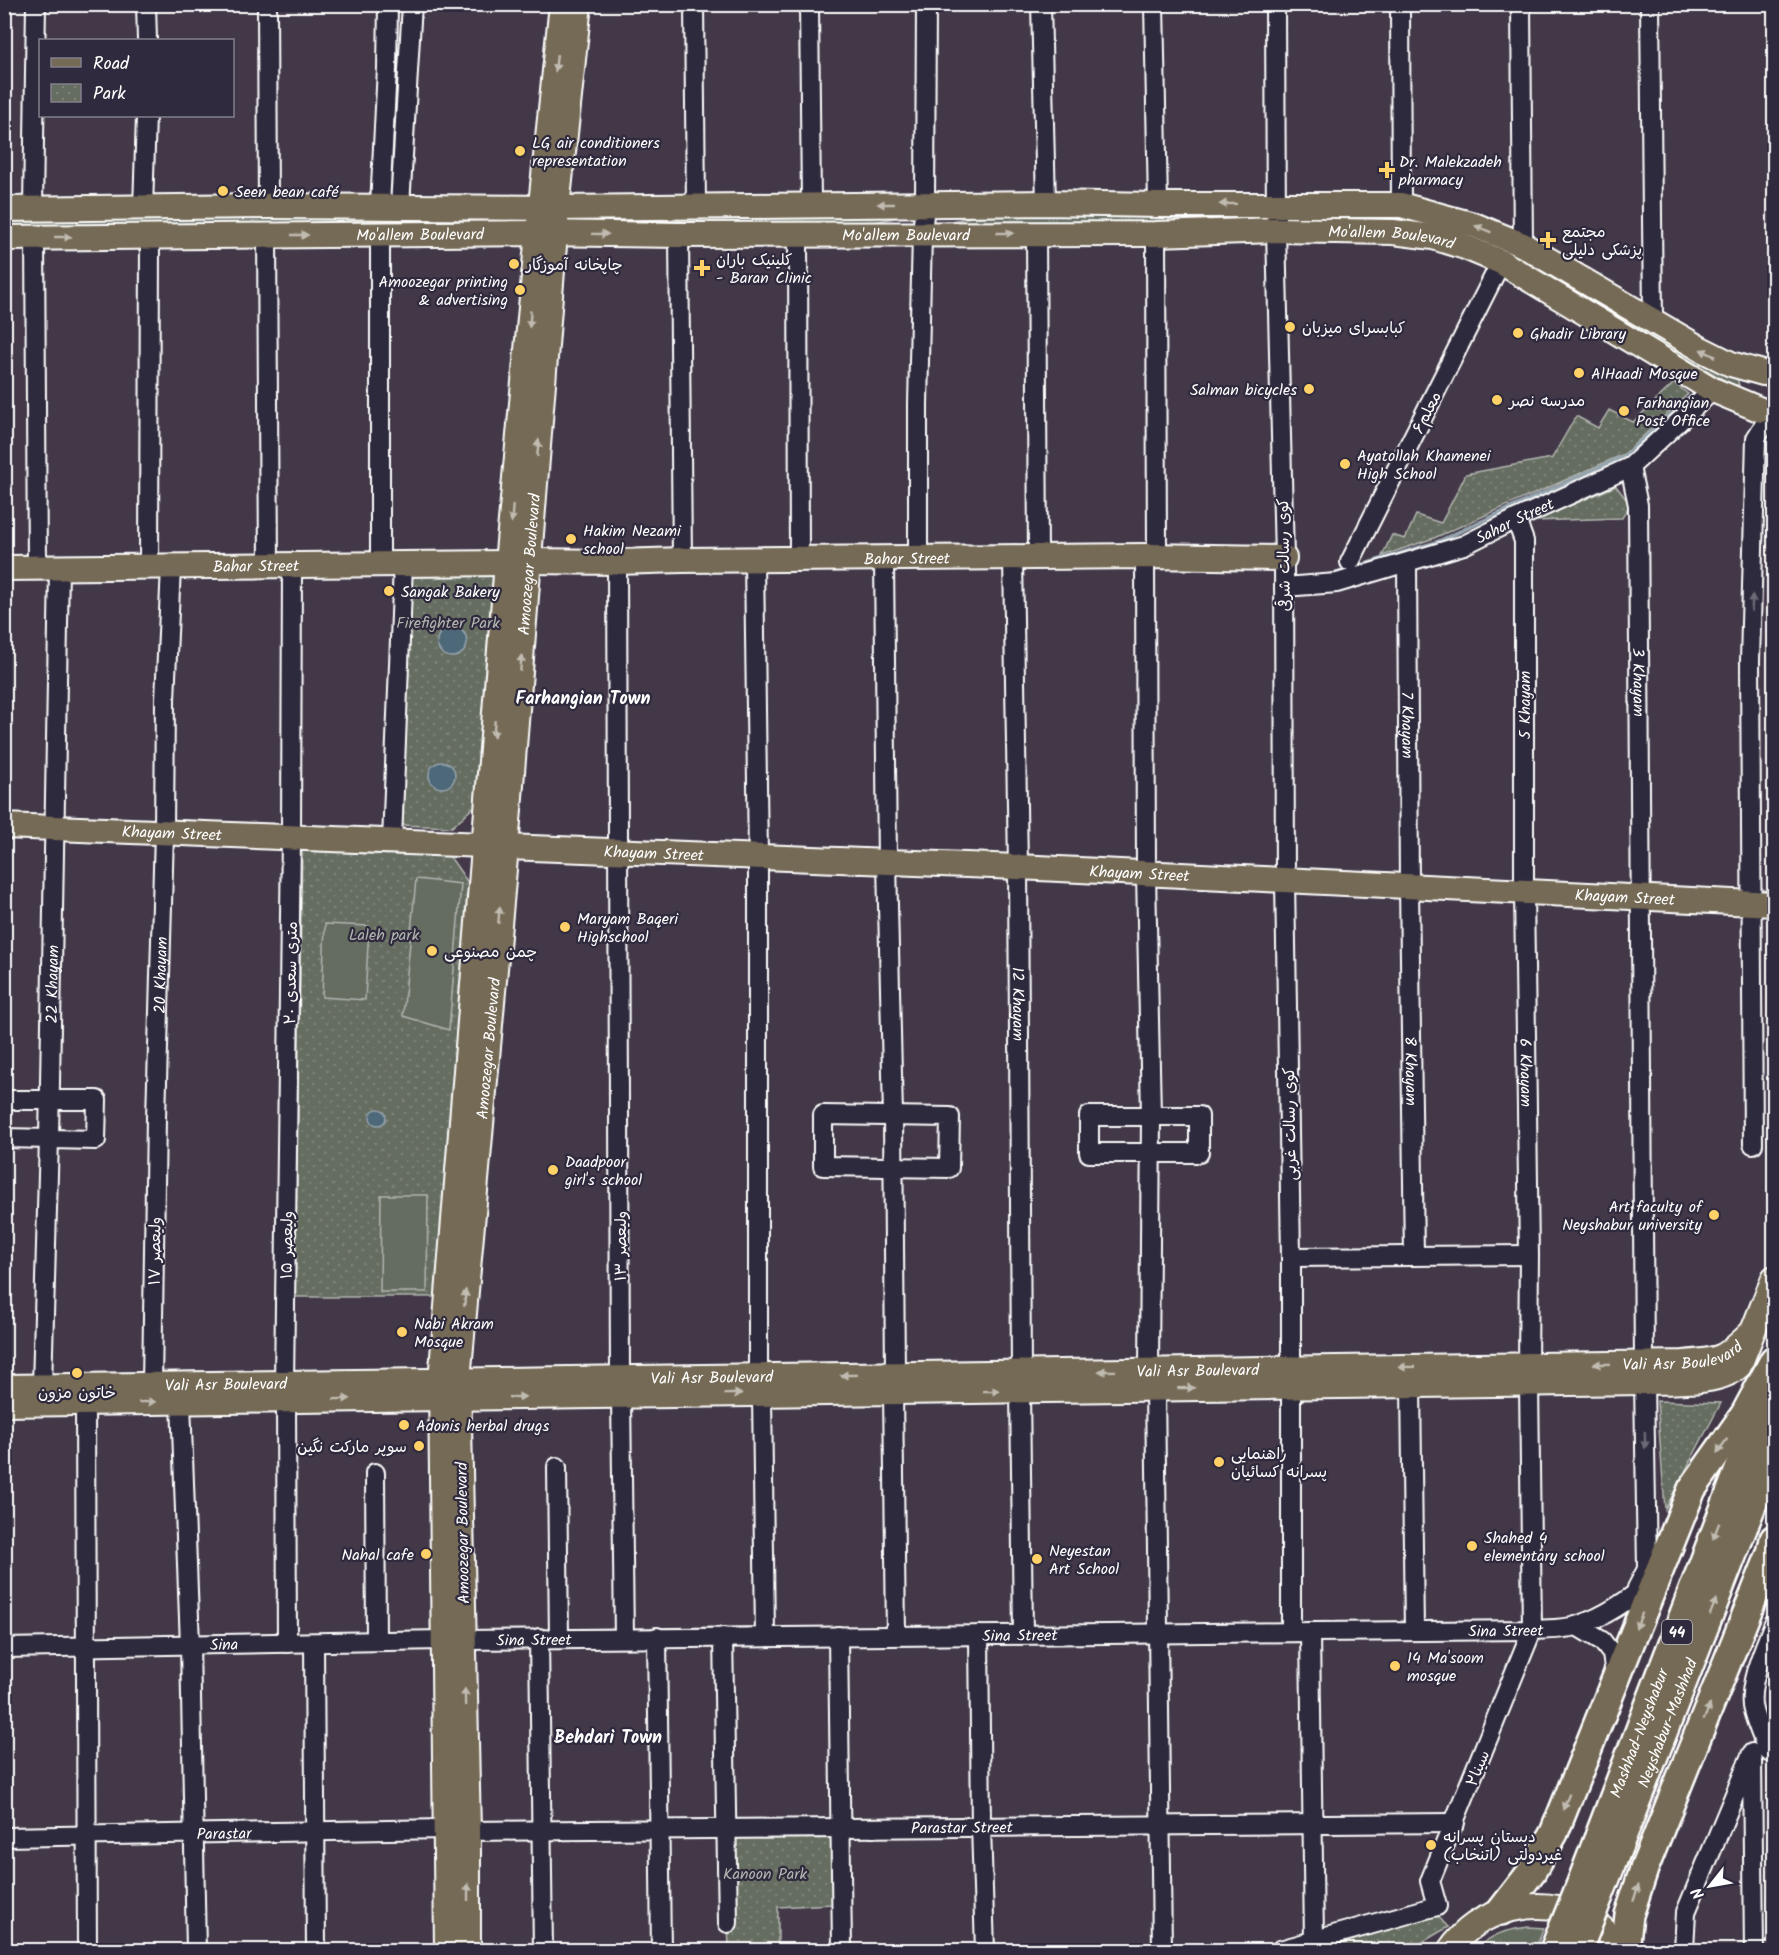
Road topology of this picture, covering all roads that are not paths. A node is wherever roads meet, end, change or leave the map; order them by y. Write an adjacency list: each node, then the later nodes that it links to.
1 (36, 4): 29 (street)
2 (146, 4): 17 (street)
3 (267, 4): 25 (street)
4 (388, 4): 26 (street)
5 (412, 4): 26 (street)
6 (562, 4): 28 (main road, Amoozegar Boulevard, one-way to 28)
7 (579, 4): 28 (main road, Amoozegar Boulevard)
8 (694, 4): 27 (street)
9 (809, 4): 20 (street)
10 (926, 4): 21 (street)
11 (1041, 4): 19 (street)
12 (1154, 4): 23 (street)
13 (1275, 4): 22 (street, کوی رسالت شرقی)
14 (1400, 4): 24 (street)
15 (1521, 4): 44 (street)
16 (1650, 4): 46 (street)
17 (147, 39)
18 (146, 117): 30 (street)
19 (1046, 202): 21 (main road, Mo'allem Boulevard); 23 (main road, Mo'allem Boulevard)
20 (811, 204): 21 (main road, Mo'allem Boulevard, one-way to 20); 27 (main road, Mo'allem Boulevard)
21 (925, 204): 36 (street)
22 (1275, 204): 23 (main road, Mo'allem Boulevard, one-way to 23); 24 (main road, Mo'allem Boulevard); 32 (street, کوی رسالت شرقی)
23 (1158, 205)
24 (1401, 205): 44 (main road, Mo'allem Boulevard, one-way to 24)
25 (267, 206): 26 (main road, Mo'allem Boulevard); 30 (main road, Mo'allem Boulevard)
26 (390, 206): 28 (main road, Mo'allem Boulevard)
27 (696, 206): 28 (main road, Mo'allem Boulevard)
28 (549, 207): 33 (main road, Amoozegar Boulevard)
29 (33, 208): 30 (main road, Mo'allem Boulevard); 31 (main road, Mo'allem Boulevard)
30 (143, 208)
31 (4, 209)
32 (1276, 231): 37 (main road, Mo'allem Boulevard); 45 (main road, Mo'allem Boulevard); 56 (street, کوی رسالت شرقی)
33 (547, 233): 39 (main road, Mo'allem Boulevard, one-way to 39); 40 (main road, Mo'allem Boulevard); 61 (main road, Amoozegar Boulevard)
34 (1036, 233): 36 (main road, Mo'allem Boulevard, one-way to 34); 37 (main road, Mo'allem Boulevard); 55 (street)
35 (798, 234): 36 (main road, Mo'allem Boulevard); 39 (main road, Mo'allem Boulevard); 57 (street)
36 (922, 234): 53 (street)
37 (1156, 234): 52 (street)
38 (267, 235): 40 (main road, Mo'allem Boulevard, one-way to 40); 42 (main road, Mo'allem Boulevard); 66 (street, ۲۰ متری سعدی)
39 (679, 235): 59 (street)
40 (380, 236): 65 (street)
41 (35, 237): 42 (main road, Mo'allem Boulevard, one-way to 42); 43 (main road, Mo'allem Boulevard); 69 (street, 22 Khayam)
42 (150, 237): 67 (street, 20 Khayam)
43 (4, 238)
44 (1522, 245): 46 (main road, Mo'allem Boulevard)
45 (1501, 262): 48 (main road, Mo'allem Boulevard); 63 (street, معلم۶)
46 (1653, 321): 47 (main road, Mo'allem Boulevard, one-way to 46)
47 (1769, 368): 49 (main road)
48 (1713, 390): 49 (main road, Mo'allem Boulevard); 50 (street, Sahar Street)
49 (1768, 418): 90 (street, one-way to 49)
50 (1630, 467): 51 (street, Sahar Street); 89 (street, 3 Khayam)
51 (1516, 519): 64 (street, Sahar Street); 88 (street, 5 Khayam)
52 (1151, 556): 55 (main road, Bahar Street); 56 (main road, Bahar Street); 84 (street)
53 (918, 558): 54 (main road, Bahar Street); 58 (main road, Bahar Street)
54 (1013, 558): 55 (main road, Bahar Street); 83 (street, 12 Khayam)
55 (1038, 558)
56 (1284, 558): 70 (street, کوی رسالت شرقی)
57 (799, 559): 58 (main road, Bahar Street); 60 (main road, Bahar Street)
58 (884, 559): 82 (street)
59 (682, 560): 60 (main road, Bahar Street); 62 (main road, Bahar Street)
60 (754, 560): 81 (street)
61 (518, 562): 62 (main road, Bahar Street); 65 (main road, Bahar Street); 71 (main road, Amoozegar Boulevard)
62 (617, 562): 80 (street, ولیعصر ۱۳)
63 (1350, 562)
64 (1407, 562): 70 (street, Sahar Street); 87 (street, 7 Khayam)
65 (391, 564): 66 (main road, Bahar Street); 77 (street)
66 (280, 566): 67 (main road, Bahar Street); 76 (street, ۲۰ متری سعدی)
67 (160, 567): 69 (main road, Bahar Street); 75 (street, 20 Khayam)
68 (4, 568): 69 (main road, Bahar Street)
69 (48, 568): 74 (street, 22 Khayam)
70 (1284, 587): 85 (street, کوی رسالت شرقی)
71 (507, 700): 72 (main road, Amoozegar Boulevard, one-way to 72); 79 (main road, Amoozegar Boulevard)
72 (487, 807): 78 (main road); 79 (main road, Amoozegar Boulevard)
73 (4, 826): 74 (main road, Khayam Street)
74 (54, 828): 75 (main road, Khayam Street); 92 (street, 22 Khayam)
75 (164, 832): 76 (main road, Khayam Street); 96 (street, 20 Khayam)
76 (291, 837): 77 (main road, Khayam Street); 93 (street, ۲۰ متری سعدی)
77 (392, 841): 78 (main road, Khayam Street)
78 (448, 844): 79 (main road, Khayam Street); 86 (main road)
79 (495, 846): 80 (main road, Khayam Street); 86 (main road, Amoozegar Boulevard); 97 (main road, Amoozegar Boulevard, one-way to 79)
80 (617, 852): 81 (main road, Khayam Street); 120 (street, ولیعصر ۱۳)
81 (758, 858): 82 (main road, Khayam Street); 116 (street)
82 (887, 863): 83 (main road, Khayam Street); 94 (street)
83 (1018, 867): 84 (main road, Khayam Street); 113 (street, 12 Khayam)
84 (1146, 874): 85 (main road, Khayam Street); 95 (street)
85 (1285, 880): 87 (main road, Khayam Street); 105 (street, کوی رسالت غربی)
86 (481, 885): 97 (main road, Amoozegar Boulevard)
87 (1408, 886): 88 (main road, Khayam Street); 104 (street, 8 Khayam)
88 (1524, 892): 89 (main road, Khayam Street); 103 (street, 6 Khayam)
89 (1640, 897): 90 (main road, Khayam Street); 108 (street, 3 Khayam)
90 (1763, 903): 100 (street)
91 (4, 1100): 92 (street)
92 (49, 1101): 99 (street, 22 Khayam); 99 (street)
93 (288, 1108): 122 (street, ولیعصر ۱۵)
94 (893, 1116): 102 (street); 102 (street); 102 (street)
95 (1151, 1116): 101 (street); 101 (street); 101 (street)
96 (156, 1118): 115 (street, ولیعصر ۱۷)
97 (471, 1118): 121 (main road, Amoozegar Boulevard)
98 (4, 1138): 99 (street)
99 (49, 1139): 118 (street, 22 Khayam)
100 (1753, 1144)
101 (1151, 1153): 112 (street)
102 (894, 1167): 114 (street)
103 (1529, 1255): 104 (street); 109 (street, 6 Khayam)
104 (1414, 1256): 105 (street)
105 (1291, 1257): 110 (street, کوی رسالت غربی)
106 (1774, 1278): 108 (main road, Vali Asr Boulevard)
107 (1774, 1360): 130 (highway, one-way to 130)
108 (1644, 1372): 109 (main road, Vali Asr Boulevard); 131 (street, 3 Khayam, one-way to 131)
109 (1529, 1374): 110 (main road, Vali Asr Boulevard, one-way to 110); 117 (main road, Vali Asr Boulevard); 134 (street, 6 Khayam)
110 (1290, 1378): 112 (main road, Vali Asr Boulevard); 117 (main road, Vali Asr Boulevard); 136 (street, کوی رسالت غربی)
111 (1774, 1378): 171 (highway, Mashhad-Neyshabur / 44, one-way to 171)
112 (1152, 1379): 113 (main road, Vali Asr Boulevard); 138 (street)
113 (1021, 1381): 114 (main road, Vali Asr Boulevard); 139 (street, 12 Khayam)
114 (894, 1383): 116 (main road, Vali Asr Boulevard); 140 (street)
115 (152, 1385): 118 (main road, Vali Asr Boulevard); 122 (main road, Vali Asr Boulevard)
116 (760, 1385): 120 (main road, Vali Asr Boulevard); 142 (street)
117 (1411, 1385): 135 (street)
118 (42, 1386): 119 (main road, Vali Asr Boulevard)
119 (4, 1387)
120 (621, 1387): 121 (main road, Vali Asr Boulevard); 147 (street, ولیعصر ۱۳)
121 (449, 1389): 122 (main road, Vali Asr Boulevard); 149 (main road, Amoozegar Boulevard)
122 (285, 1391): 123 (main road, Vali Asr Boulevard); 151 (street, ولیعصر ۱۵)
123 (181, 1401): 124 (main road, Vali Asr Boulevard, one-way to 123); 153 (street)
124 (85, 1403): 125 (main road, Vali Asr Boulevard); 154 (street)
125 (4, 1404)
126 (1774, 1449): 171 (highway, Neyshabur-Mashhad / 44, one-way to 126)
127 (556, 1467): 146 (street)
128 (375, 1473): 150 (street)
129 (1774, 1539): 188 (highway, one-way to 129)
130 (1658, 1575): 131 (street, Sina Street); 156 (highway, one-way to 156)
131 (1633, 1596): 133 (street, Sina Street)
132 (1774, 1623): 157 (street)
133 (1577, 1626): 134 (street, Sina Street); 156 (street)
134 (1532, 1630): 135 (street, Sina Street); 158 (street, سینا۲)
135 (1414, 1631): 137 (street, Sina Street)
136 (1291, 1632): 137 (street, Sina Street); 138 (street, Sina Street)
137 (1310, 1632): 159 (street)
138 (1158, 1633): 139 (street, Sina Street); 160 (street)
139 (1023, 1634): 141 (street, Sina Street)
140 (896, 1635): 141 (street, Sina Street); 143 (street, Sina Street)
141 (979, 1635): 161 (street)
142 (765, 1636): 143 (street, Sina Street); 144 (street, Sina Street)
143 (838, 1636): 162 (street)
144 (723, 1637): 148 (street, Sina Street); 163 (street)
145 (539, 1638): 146 (street, Sina Street); 149 (street, Sina Street); 167 (street)
146 (559, 1638): 147 (street, Sina Street)
147 (624, 1638): 148 (street, Sina Street)
148 (657, 1638): 165 (street)
149 (454, 1640): 150 (street, Sina); 164 (main road, Amoozegar Boulevard)
150 (376, 1641): 152 (street, Sina)
151 (286, 1643): 152 (street, Sina); 153 (street, Sina)
152 (314, 1643): 166 (street)
153 (190, 1645): 154 (street, Sina); 168 (street)
154 (86, 1647): 155 (street, Sina); 169 (street)
155 (4, 1648)
156 (1616, 1680): 172 (highway, one-way to 172)
157 (1765, 1751): 189 (street); 190 (street)
158 (1455, 1822): 159 (street, Parastar Street); 174 (street, سینا۲)
159 (1312, 1824): 160 (street, Parastar Street); 174 (street)
160 (1160, 1825): 161 (street, Parastar Street); 186 (street)
161 (981, 1827): 162 (street, Parastar Street); 185 (street)
162 (840, 1828): 163 (street, Parastar Street); 184 (street)
163 (725, 1829): 165 (street, Parastar Street); 173 (street)
164 (457, 1830): 166 (street, Parastar); 167 (street, Parastar Street); 180 (main road, Amoozegar Boulevard); 181 (main road, Amoozegar Boulevard, one-way to 164)
165 (660, 1830): 167 (street, Parastar Street); 183 (street)
166 (315, 1831): 168 (street, Parastar); 177 (street)
167 (542, 1831): 182 (street)
168 (194, 1834): 169 (street, Parastar); 175 (street)
169 (87, 1836): 170 (street, Parastar); 178 (street)
170 (4, 1838)
171 (1590, 1891): 176 (highway, 44, bridge)
172 (1501, 1911): 179 (main road); 188 (main road)
173 (728, 1923)
174 (1314, 1942): 187 (street)
175 (196, 1943)
176 (1569, 1944)
177 (316, 1945)
178 (87, 1948)
179 (1447, 1948)
180 (447, 1950)
181 (468, 1950)
182 (543, 1950)
183 (661, 1950)
184 (842, 1950)
185 (985, 1950)
186 (1162, 1950)
187 (1280, 1950)
188 (1624, 1950)
189 (1684, 1950)
190 (1754, 1950)

